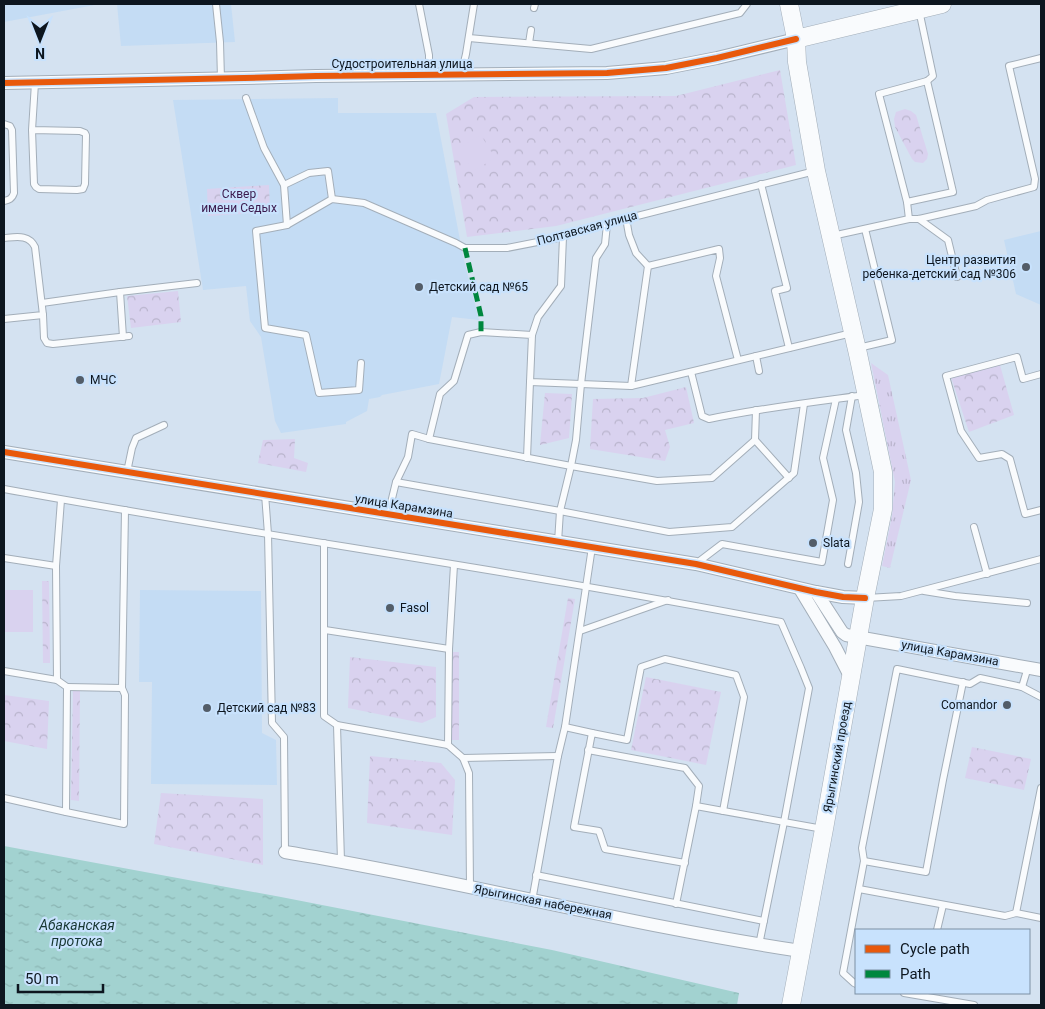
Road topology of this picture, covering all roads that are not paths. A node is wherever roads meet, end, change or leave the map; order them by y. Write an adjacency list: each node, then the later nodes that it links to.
1 (216, 4): 15 (lane)
2 (419, 4): 13 (lane)
3 (474, 4): 9 (lane)
4 (747, 4): 11 (lane)
5 (789, 4): 10 (main road, Ярыгинский проезд)
6 (942, 4): 7 (main road, Судостроительная улица)
7 (919, 9): 10 (main road, Судостроительная улица); 16 (lane)
8 (531, 30): 11 (lane)
9 (469, 38): 11 (lane); 14 (lane)
10 (796, 39): 14 (street, Судостроительная улица); 22 (main road, Ярыгинский проезд)
11 (529, 43)
12 (1041, 58): 30 (lane)
13 (429, 75): 14 (street, Судостроительная улица); 15 (street, Судостроительная улица)
14 (461, 75)
15 (220, 79): 18 (street, Судостроительная улица)
16 (927, 81): 27 (lane); 27 (lane)
17 (4, 83): 18 (street, Судостроительная улица)
18 (35, 83): 21 (lane)
19 (246, 98): 24 (lane)
20 (4, 124): 26 (lane)
21 (32, 130): 21 (lane)
22 (816, 171): 23 (lane, Полтавская улица); 35 (main road, Ярыгинский проезд)
23 (761, 184): 28 (lane, Полтавская улица); 46 (lane)
24 (284, 185): 25 (lane); 32 (lane)
25 (332, 199): 32 (lane); 34 (lane, Полтавская улица)
26 (4, 201)
27 (907, 202): 29 (lane)
28 (626, 218): 31 (lane, Полтавская улица); 37 (lane)
29 (910, 219): 30 (lane); 33 (lane)
30 (918, 219): 38 (lane)
31 (607, 224): 34 (lane, Полтавская улица); 54 (lane)
32 (287, 225): 49 (lane)
33 (866, 229): 35 (lane); 45 (lane)
34 (563, 237): 44 (lane)
35 (830, 237): 45 (main road, Ярыгинский проезд)
36 (4, 238): 41 (lane)
37 (648, 266): 48 (lane); 55 (lane)
38 (957, 277)
39 (197, 283): 40 (lane)
40 (120, 292): 41 (lane); 42 (lane)
41 (42, 303): 42 (lane)
42 (43, 315): 43 (lane)
43 (4, 318)
44 (532, 335): 53 (lane); 61 (lane)
45 (855, 341): 46 (lane); 56 (main road, Ярыгинский проезд)
46 (789, 348): 47 (lane)
47 (756, 356): 48 (lane); 50 (lane)
48 (738, 360): 51 (lane)
49 (361, 363)
50 (759, 371)
51 (691, 372): 55 (lane); 59 (lane)
52 (1041, 374): 73 (lane)
53 (530, 382): 54 (lane); 64 (lane)
54 (581, 384): 55 (lane); 65 (lane)
55 (631, 386)
56 (859, 395): 57 (lane); 84 (lane); 92 (main road, Ярыгинский проезд)
57 (836, 399): 58 (lane); 83 (lane)
58 (804, 404): 59 (lane); 67 (lane)
59 (756, 410): 62 (lane)
60 (164, 425): 66 (lane)
61 (429, 439): 64 (lane); 68 (lane)
62 (755, 440): 65 (lane); 67 (lane)
63 (4, 452): 66 (street, улица Карамзина)
64 (527, 458): 65 (lane)
65 (571, 466): 74 (lane)
66 (127, 472): 70 (street, улица Карамзина)
67 (789, 478): 74 (lane)
68 (396, 482): 74 (lane); 75 (lane)
69 (4, 489): 71 (lane)
70 (265, 494): 75 (street, улица Карамзина); 77 (lane)
71 (61, 500): 72 (lane); 86 (lane)
72 (125, 510): 77 (lane); 107 (lane)
73 (1041, 510)
74 (560, 512): 78 (lane)
75 (388, 515): 78 (street, улица Карамзина)
76 (974, 526): 87 (lane)
77 (268, 534): 79 (lane); 123 (lane)
78 (558, 542): 80 (street, улица Карамзина)
79 (324, 543): 85 (lane); 95 (lane)
80 (592, 547): 83 (street, улица Карамзина); 88 (lane)
81 (4, 558): 86 (lane)
82 (1041, 559): 87 (lane)
83 (696, 564): 89 (street, улица Карамзина)
84 (848, 564)
85 (454, 565): 88 (lane); 98 (lane)
86 (56, 566): 103 (lane)
87 (987, 574): 90 (lane)
88 (586, 586): 93 (lane); 96 (lane)
89 (800, 589): 91 (street, улица Карамзина); 102 (street)
90 (920, 591): 92 (lane); 94 (lane)
91 (816, 592): 92 (street, улица Карамзина); 97 (street, улица Карамзина)
92 (865, 598): 97 (main road, Ярыгинский проезд)
93 (668, 600): 96 (lane); 121 (lane)
94 (1027, 603)
95 (325, 630): 98 (lane); 109 (lane)
96 (580, 631): 110 (lane)
97 (858, 637): 99 (street, улица Карамзина); 102 (main road, Ярыгинский проезд)
98 (449, 649): 112 (lane)
99 (1028, 667): 100 (street, улица Карамзина); 106 (lane)
100 (1041, 670)
101 (4, 672): 103 (lane)
102 (851, 678): 122 (main road, Ярыгинский проезд)
103 (57, 680): 105 (lane)
104 (963, 682): 106 (lane); 125 (lane); 125 (lane)
105 (67, 687): 107 (lane); 120 (lane)
106 (1022, 687): 108 (lane)
107 (122, 688): 120 (lane)
108 (1041, 697)
109 (336, 725): 112 (lane); 124 (lane)
110 (565, 727): 111 (lane); 114 (lane)
111 (592, 733): 113 (lane); 119 (lane)
112 (448, 745): 115 (lane)
113 (588, 750): 118 (lane); 126 (lane)
114 (558, 756): 115 (lane); 127 (lane)
115 (463, 758): 128 (lane)
116 (1041, 788): 133 (lane)
117 (4, 798): 120 (lane)
118 (696, 806): 119 (lane); 126 (lane)
119 (723, 811): 121 (lane)
120 (66, 812)
121 (784, 822): 122 (lane); 135 (lane)
122 (824, 829): 138 (main road, Ярыгинский проезд)
123 (285, 852): 124 (street, Ярыгинская набережная)
124 (341, 861): 128 (street, Ярыгинская набережная)
125 (864, 861): 129 (lane)
126 (685, 863): 131 (lane)
127 (536, 875): 130 (lane); 131 (lane)
128 (470, 888): 130 (street, Ярыгинская набережная)
129 (859, 889): 132 (lane); 139 (lane)
130 (532, 901): 137 (street, Ярыгинская набережная)
131 (676, 904): 135 (lane)
132 (943, 905): 133 (lane); 136 (lane)
133 (1016, 913): 134 (lane)
134 (1041, 918)
135 (764, 920): 137 (lane)
136 (937, 929)
137 (759, 945): 138 (street, Ярыгинская набережная)
138 (802, 951): 141 (main road, Ярыгинский проезд)
139 (855, 984)
140 (924, 994): 142 (lane)
141 (791, 1005)
142 (974, 1005)

